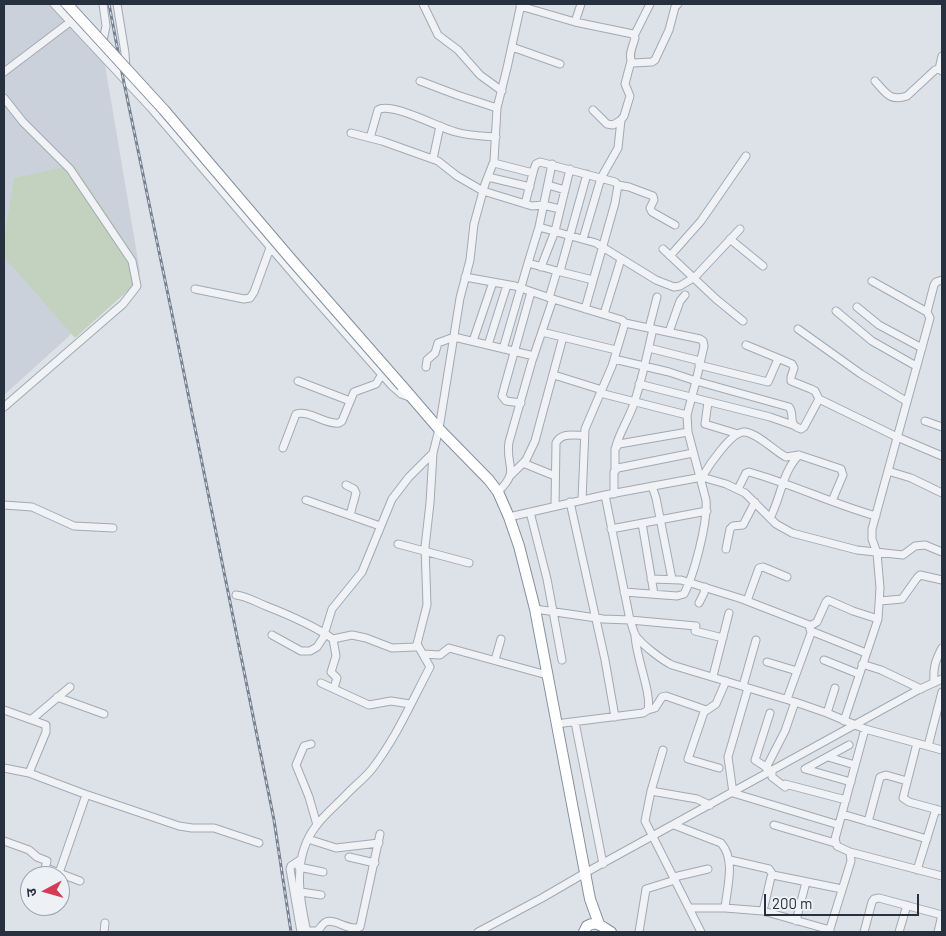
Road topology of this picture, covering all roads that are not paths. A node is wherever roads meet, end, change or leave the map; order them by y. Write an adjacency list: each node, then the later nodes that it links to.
1 (54, 4): 10 (street)
2 (67, 4): 112 (highway, bridge)
3 (104, 4): 14 (street)
4 (117, 4): 22 (street)
5 (423, 4): 23 (street)
6 (581, 4): 11 (street)
7 (650, 4): 12 (street)
8 (678, 4): 16 (street)
9 (521, 5): 11 (street); 13 (street)
10 (70, 22): 14 (street); 19 (street)
11 (575, 22): 12 (street)
12 (634, 36): 16 (street)
13 (512, 47): 17 (street); 23 (street)
14 (100, 54): 22 (street)
15 (942, 56): 18 (street)
16 (631, 61): 27 (street)
17 (560, 64)
18 (941, 70): 21 (street)
19 (4, 72)
20 (420, 80): 25 (street)
21 (875, 81)
22 (127, 82): 56 (street)
23 (502, 91): 25 (street)
24 (4, 98): 120 (street)
25 (497, 108): 30 (street)
26 (593, 110): 27 (street)
27 (621, 120): 40 (street)
28 (440, 126): 30 (street); 31 (street); 33 (street)
29 (351, 133): 31 (street)
30 (496, 137): 34 (street)
31 (370, 138): 33 (street)
32 (746, 156): 59 (street)
33 (433, 159): 45 (street)
34 (494, 163): 37 (street); 39 (street)
35 (552, 164): 36 (street); 37 (street); 41 (street)
36 (570, 169): 38 (street); 44 (street)
37 (533, 173): 43 (street)
38 (587, 174): 40 (street); 53 (street)
39 (488, 177): 43 (street); 45 (street)
40 (601, 178): 42 (street); 54 (street)
41 (548, 184): 44 (street); 47 (street)
42 (618, 185): 49 (street); 57 (street)
43 (530, 187): 46 (street)
44 (565, 190): 48 (street)
45 (483, 191): 46 (street); 65 (street)
46 (526, 204): 47 (street)
47 (544, 205): 48 (street); 50 (street)
48 (560, 209): 52 (street)
49 (675, 225)
50 (539, 227): 52 (street); 61 (street)
51 (740, 229): 55 (street)
52 (555, 231): 53 (street); 63 (street)
53 (569, 235): 54 (street); 64 (street)
54 (582, 239): 57 (street)
55 (730, 239): 62 (street); 66 (street)
56 (270, 248): 73 (street); 106 (street)
57 (602, 248): 60 (street); 67 (street)
58 (663, 249): 59 (street)
59 (670, 256): 66 (street)
60 (621, 260): 66 (street); 82 (street)
61 (528, 263): 63 (street); 72 (street)
62 (762, 266)
63 (542, 267): 64 (street)
64 (558, 271): 67 (street); 77 (street)
65 (465, 277): 70 (street); 89 (street)
66 (693, 278): 83 (street)
67 (593, 280): 79 (street)
68 (942, 280): 81 (street)
69 (872, 281): 81 (street)
70 (493, 282): 71 (street); 91 (street)
71 (507, 285): 72 (street); 92 (street)
72 (520, 288): 74 (street); 96 (street)
73 (195, 290)
74 (532, 292): 77 (street); 98 (street)
75 (685, 295): 88 (street)
76 (657, 297): 85 (street)
77 (551, 299): 79 (street); 87 (street)
78 (857, 307): 95 (street)
79 (585, 309): 82 (street)
80 (836, 311): 104 (street)
81 (927, 312): 95 (street)
82 (604, 314): 84 (street)
83 (743, 321)
84 (625, 323): 85 (street); 97 (street)
85 (651, 328): 88 (street); 94 (street)
86 (798, 329): 116 (street)
87 (542, 332): 90 (street); 99 (street)
88 (669, 332): 102 (street)
89 (454, 337): 91 (street); 105 (street); 125 (street)
90 (563, 337): 97 (street); 107 (street)
91 (473, 341): 92 (street)
92 (488, 345): 96 (street)
93 (746, 345): 101 (street)
94 (648, 348): 102 (street); 103 (street)
95 (922, 348): 104 (street)
96 (503, 349): 98 (street)
97 (616, 350): 100 (street)
98 (514, 352): 99 (street); 119 (street)
99 (534, 356): 119 (street)
100 (614, 359): 103 (street); 111 (street)
101 (778, 359): 102 (street); 114 (street)
102 (700, 363): 109 (street)
103 (644, 366): 109 (street); 110 (street)
104 (916, 366): 116 (street)
105 (426, 367)
106 (382, 374): 112 (street); 115 (street)
107 (554, 375): 111 (street); 136 (street)
108 (298, 381): 115 (street)
109 (696, 381): 113 (street); 123 (street)
110 (639, 384): 113 (street); 117 (street)
111 (601, 391): 117 (street); 128 (street)
112 (412, 398): 125 (highway)
113 (692, 398): 118 (street); 121 (street)
114 (819, 399): 123 (street); 129 (street)
115 (350, 401): 131 (street)
116 (906, 401): 129 (street)
117 (634, 402): 121 (street); 130 (street)
118 (708, 402): 123 (street); 127 (street)
119 (521, 403): 139 (street)
120 (4, 408)
121 (687, 415): 126 (street)
122 (925, 421): 124 (street)
123 (793, 425)
124 (942, 427)
125 (439, 429): 132 (street); 146 (highway)
126 (688, 432): 130 (street); 133 (street)
127 (738, 434): 135 (street); 141 (street)
128 (584, 435): 140 (street); 151 (street)
129 (896, 437): 134 (street); 138 (street)
130 (616, 446): 137 (street)
131 (283, 448)
132 (433, 453): 165 (street); 170 (street)
133 (693, 453): 137 (street); 141 (street)
134 (942, 456)
135 (789, 460): 142 (street); 152 (street)
136 (523, 463): 139 (street); 140 (street)
137 (615, 470): 148 (street)
138 (888, 472): 147 (street); 160 (street)
139 (511, 475): 146 (street)
140 (555, 476): 156 (street)
141 (701, 477): 144 (street); 145 (street); 157 (street)
142 (782, 484): 145 (street); 152 (street); 162 (street)
143 (346, 486): 159 (street)
144 (652, 486): 148 (street); 163 (street)
145 (738, 489): 154 (street)
146 (498, 492): 161 (highway)
147 (942, 493)
148 (614, 494): 149 (street)
149 (604, 495): 151 (street); 167 (street)
150 (306, 500): 159 (street)
151 (582, 500): 153 (street)
152 (832, 501): 160 (street)
153 (570, 502): 156 (street); 189 (street)
154 (756, 502): 162 (street); 169 (street)
155 (4, 505): 166 (street)
156 (555, 506): 158 (street)
157 (707, 511): 163 (street); 178 (street)
158 (530, 512): 161 (street); 187 (street)
159 (350, 515): 165 (street)
160 (876, 516): 171 (street)
161 (509, 517): 186 (highway)
162 (770, 518): 171 (street)
163 (660, 520): 164 (street); 176 (street)
164 (642, 523): 167 (street); 175 (street)
165 (380, 526): 193 (street)
166 (113, 528)
167 (611, 528): 180 (street)
168 (398, 544): 170 (street)
169 (726, 549)
170 (425, 552): 173 (street); 200 (street)
171 (877, 552): 172 (street); 184 (street)
172 (942, 552)
173 (469, 563)
174 (787, 577): 183 (street)
175 (651, 579): 176 (street); 181 (street)
176 (672, 579): 178 (street)
177 (942, 580): 184 (street)
178 (688, 582): 179 (street); 181 (street)
179 (705, 587): 183 (street); 185 (street)
180 (624, 592): 181 (street); 191 (street)
181 (654, 594)
182 (236, 595): 193 (street)
183 (746, 601): 192 (street)
184 (880, 601): 190 (street)
185 (699, 603)
186 (534, 609): 187 (street); 211 (highway)
187 (554, 612): 189 (street); 205 (street)
188 (730, 613): 196 (street)
189 (596, 618): 191 (street); 234 (street)
190 (878, 619): 192 (street); 202 (street)
191 (630, 620): 194 (street); 196 (street)
192 (811, 629): 202 (street); 209 (street)
193 (324, 632): 195 (street); 197 (street)
194 (635, 634): 212 (street); 229 (street)
195 (272, 635)
196 (723, 638): 212 (street)
197 (334, 639): 200 (street); 219 (street)
198 (501, 639): 204 (street)
199 (756, 640): 218 (street)
200 (417, 644): 203 (street)
201 (942, 648): 216 (street)
202 (866, 653): 208 (street)
203 (422, 654): 204 (street); 226 (street)
204 (494, 660): 211 (street)
205 (562, 660)
206 (824, 660): 210 (street)
207 (767, 662): 209 (street)
208 (862, 664): 210 (street); 221 (street)
209 (797, 671): 224 (street)
210 (859, 674): 236 (street)
211 (547, 676): 238 (highway)
212 (713, 676): 214 (street)
213 (942, 679): 216 (street)
214 (726, 681): 218 (street); 230 (street)
215 (321, 683): 219 (street)
216 (934, 683): 221 (street)
217 (70, 687): 223 (street)
218 (746, 687): 224 (street); 256 (street)
219 (334, 688): 226 (street)
220 (835, 688): 232 (street)
221 (921, 689): 239 (street)
222 (942, 692): 227 (street)
223 (57, 698): 233 (street); 235 (street)
224 (787, 699): 225 (street)
225 (795, 702): 232 (street); 251 (street)
226 (410, 704): 263 (street)
227 (940, 708): 244 (street)
228 (4, 710): 235 (street)
229 (648, 710): 230 (street); 234 (street)
230 (706, 710): 250 (street)
231 (770, 713): 251 (street)
232 (827, 713): 236 (street)
233 (104, 714)
234 (615, 717): 237 (street)
235 (32, 719): 252 (street)
236 (844, 720): 239 (street)
237 (575, 722): 238 (street); 280 (street)
238 (556, 724): 286 (highway)
239 (855, 725): 240 (street); 251 (street)
240 (865, 729): 241 (street); 248 (street)
241 (917, 743): 244 (street); 253 (street)
242 (311, 744): 263 (street)
243 (849, 745): 247 (street)
244 (928, 746): 246 (street)
245 (664, 750): 255 (street)
246 (942, 750)
247 (828, 757): 248 (street); 254 (street)
248 (855, 765): 254 (street)
249 (4, 768): 252 (street)
250 (719, 768)
251 (769, 769): 256 (street); 258 (street)
252 (29, 773): 257 (street)
253 (907, 781): 260 (street); 262 (street)
254 (851, 782): 258 (street)
255 (651, 791): 259 (street); 268 (street)
256 (732, 793): 259 (street); 266 (street)
257 (86, 794): 273 (street); 282 (street)
258 (846, 800): 261 (street)
259 (710, 805): 264 (street)
260 (939, 810): 270 (street)
261 (842, 814): 262 (street); 266 (street)
262 (868, 822): 270 (street)
263 (317, 825): 269 (street)
264 (674, 825): 268 (street); 277 (street)
265 (774, 825): 274 (street)
266 (839, 825): 274 (street)
267 (380, 834): 272 (street)
268 (653, 836): 280 (street); 290 (street)
269 (308, 839): 272 (street); 278 (street)
270 (927, 839): 284 (street)
271 (4, 841): 281 (street)
272 (379, 842): 279 (street)
273 (259, 843)
274 (835, 843): 275 (street)
275 (850, 852): 284 (street); 293 (street)
276 (349, 857): 279 (street)
277 (730, 860): 287 (street); 299 (street)
278 (299, 863): 285 (street); 294 (street); 308 (street)
279 (375, 863): 308 (street)
280 (604, 864): 286 (street)
281 (46, 866)
282 (61, 866)
283 (708, 869): 290 (street)
284 (917, 870): 288 (street)
285 (323, 872)
286 (585, 873): 296 (highway); 309 (street)
287 (773, 875): 292 (street); 300 (street)
288 (942, 876)
289 (70, 877): 291 (street)
290 (674, 878): 298 (street); 310 (street)
291 (80, 881)
292 (806, 882): 293 (street); 301 (street)
293 (842, 889): 306 (street)
294 (301, 892): 295 (street); 308 (street)
295 (321, 895)
296 (590, 899): 304 (highway); 305 (highway)
297 (907, 905): 303 (street); 312 (street); 313 (street)
298 (689, 908): 299 (street); 311 (street)
299 (725, 908): 300 (street)
300 (763, 911): 301 (street)
301 (796, 921): 306 (street)
302 (105, 923): 307 (street)
303 (941, 924): 314 (street)
304 (585, 929): 305 (highway)
305 (605, 929)
306 (830, 931)
307 (104, 932)
308 (305, 932)
309 (478, 932)
310 (640, 932)
311 (701, 932)
312 (864, 932)
313 (899, 932)
314 (938, 932)

